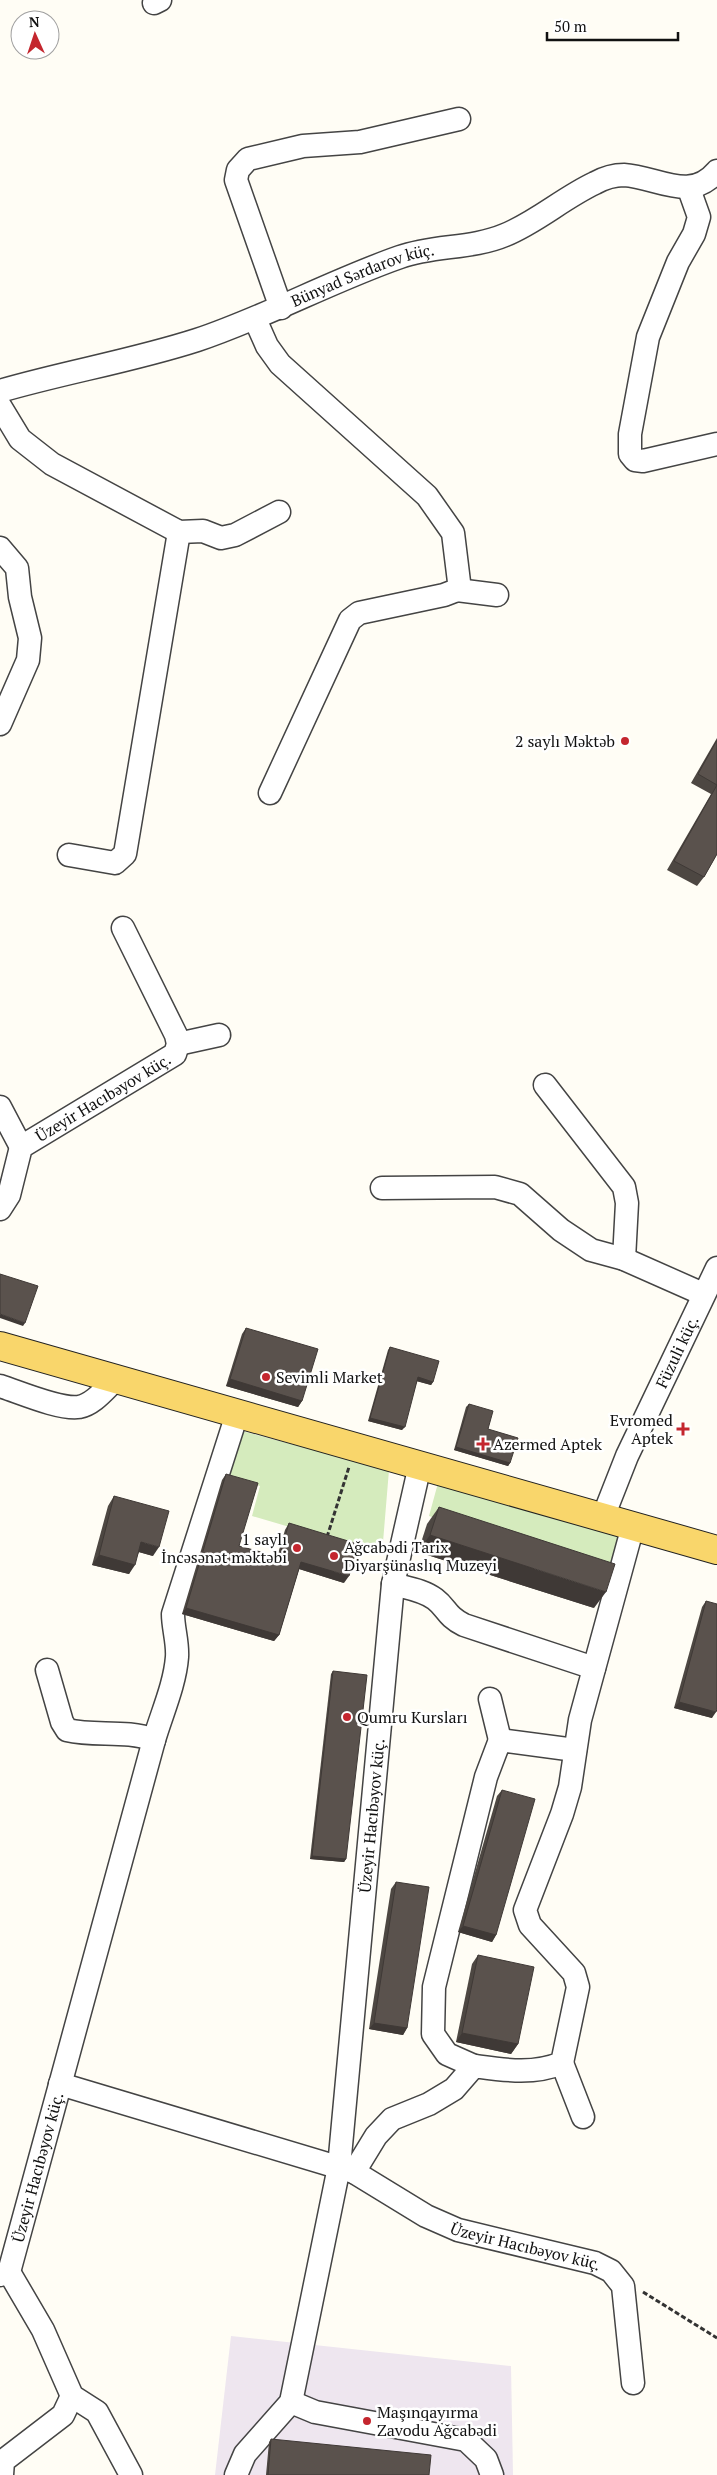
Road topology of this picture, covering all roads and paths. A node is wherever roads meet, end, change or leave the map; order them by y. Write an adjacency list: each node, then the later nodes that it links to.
1 (459, 120): 4 (street)
2 (717, 171): 3 (street)
3 (689, 189): 4 (street, Bünyad Sərdarov küç.); 8 (street)
4 (281, 308): 5 (street, Bünyad Sərdarov küç.)
5 (255, 319): 6 (street, Bünyad Sərdarov küç.); 12 (street)
6 (0, 391)
7 (0, 406): 10 (street)
8 (717, 444)
9 (279, 512): 10 (street)
10 (180, 532): 16 (street)
11 (0, 548): 14 (street)
12 (457, 590): 13 (street); 15 (street)
13 (497, 595)
14 (0, 724)
15 (270, 793)
16 (69, 855)
17 (122, 928): 19 (street, Üzeyir Hacıbəyov küç.)
18 (219, 1035): 19 (street)
19 (178, 1044): 22 (street, Üzeyir Hacıbəyov küç.)
20 (545, 1085): 25 (street)
21 (0, 1107): 22 (street)
22 (21, 1147): 24 (street, Üzeyir Hacıbəyov küç.)
23 (382, 1188): 25 (street)
24 (0, 1209)
25 (624, 1259): 27 (street)
26 (717, 1268): 27 (street, Füzuli küç.)
27 (703, 1294): 34 (street, Füzuli küç.)
28 (0, 1346): 29 (main road)
29 (116, 1379): 30 (street); 31 (main road)
30 (0, 1386)
31 (237, 1414): 32 (main road); 42 (street, Üzeyir Hacıbəyov küç.)
32 (356, 1447): 33 (main road); 36 (path)
33 (420, 1465): 34 (main road); 38 (street, Üzeyir Hacıbəyov küç.)
34 (603, 1517): 35 (main road)
35 (633, 1526): 37 (main road); 39 (street)
36 (325, 1542)
37 (717, 1550)
38 (393, 1584): 39 (street); 49 (street, Üzeyir Hacıbəyov küç.)
39 (594, 1668): 44 (street)
40 (47, 1670): 42 (street)
41 (490, 1699): 43 (street)
42 (154, 1740): 47 (street, Üzeyir Hacıbəyov küç.)
43 (500, 1740): 44 (street); 46 (street)
44 (575, 1750): 45 (street)
45 (562, 2063): 46 (street); 48 (street)
46 (474, 2066): 49 (street)
47 (60, 2084): 49 (street, Üzeyir Hacıbəyov küç.); 50 (street, Üzeyir Hacıbəyov küç.)
48 (583, 2117)
49 (347, 2170): 51 (street, Üzeyir Hacıbəyov küç.); 55 (street)
50 (5, 2274): 54 (street)
51 (623, 2286): 52 (path); 53 (street)
52 (717, 2338)
53 (633, 2383)
54 (72, 2396): 56 (street); 57 (street)
55 (291, 2402): 58 (street); 59 (street)
56 (2, 2475)
57 (131, 2475)
58 (236, 2475)
59 (492, 2475)

